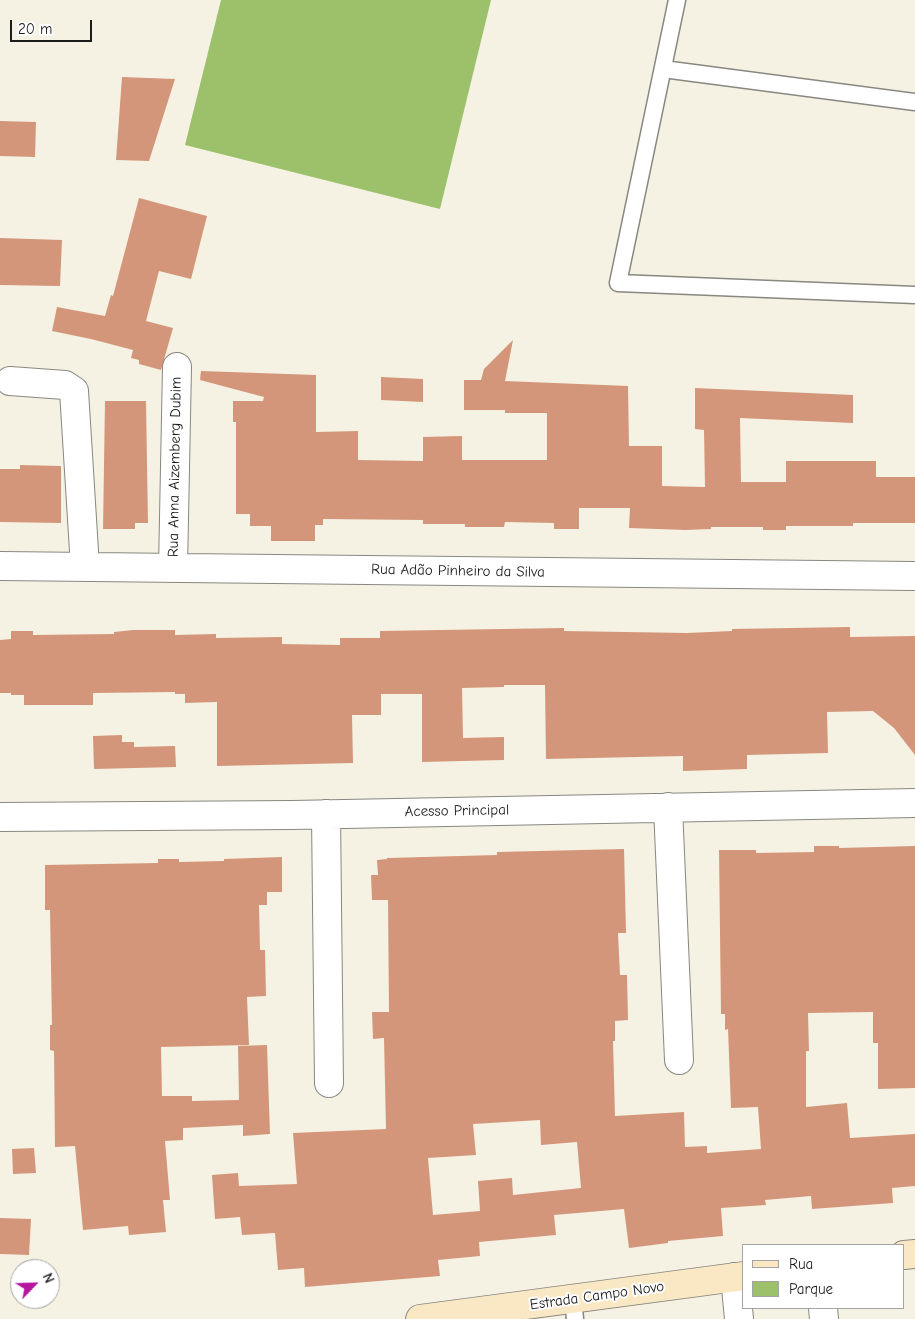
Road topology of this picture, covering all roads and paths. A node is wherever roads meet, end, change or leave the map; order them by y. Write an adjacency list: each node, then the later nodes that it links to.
1 (677, 0): 2 (lane)
2 (663, 70): 3 (lane); 4 (lane)
3 (915, 102)
4 (915, 295)
5 (177, 367): 9 (street, Rua Anna Aizemberg Dubim)
6 (10, 380): 8 (street)
7 (0, 566): 8 (street, Rua Adão Pinheiro da Silva)
8 (85, 567): 9 (street, Rua Adão Pinheiro da Silva)
9 (173, 568): 10 (street, Rua Adão Pinheiro da Silva)
10 (915, 576)
11 (915, 803): 12 (street, Acesso Principal)
12 (668, 808): 13 (street, Acesso Principal); 15 (street)
13 (326, 814): 14 (street, Acesso Principal); 16 (street)
14 (0, 817)
15 (679, 1060)
16 (329, 1083)
17 (739, 1277): 18 (street, Estrada Campo Novo); 20 (street)
18 (574, 1309): 19 (street, Estrada Campo Novo)
19 (435, 1318)
20 (739, 1319)

